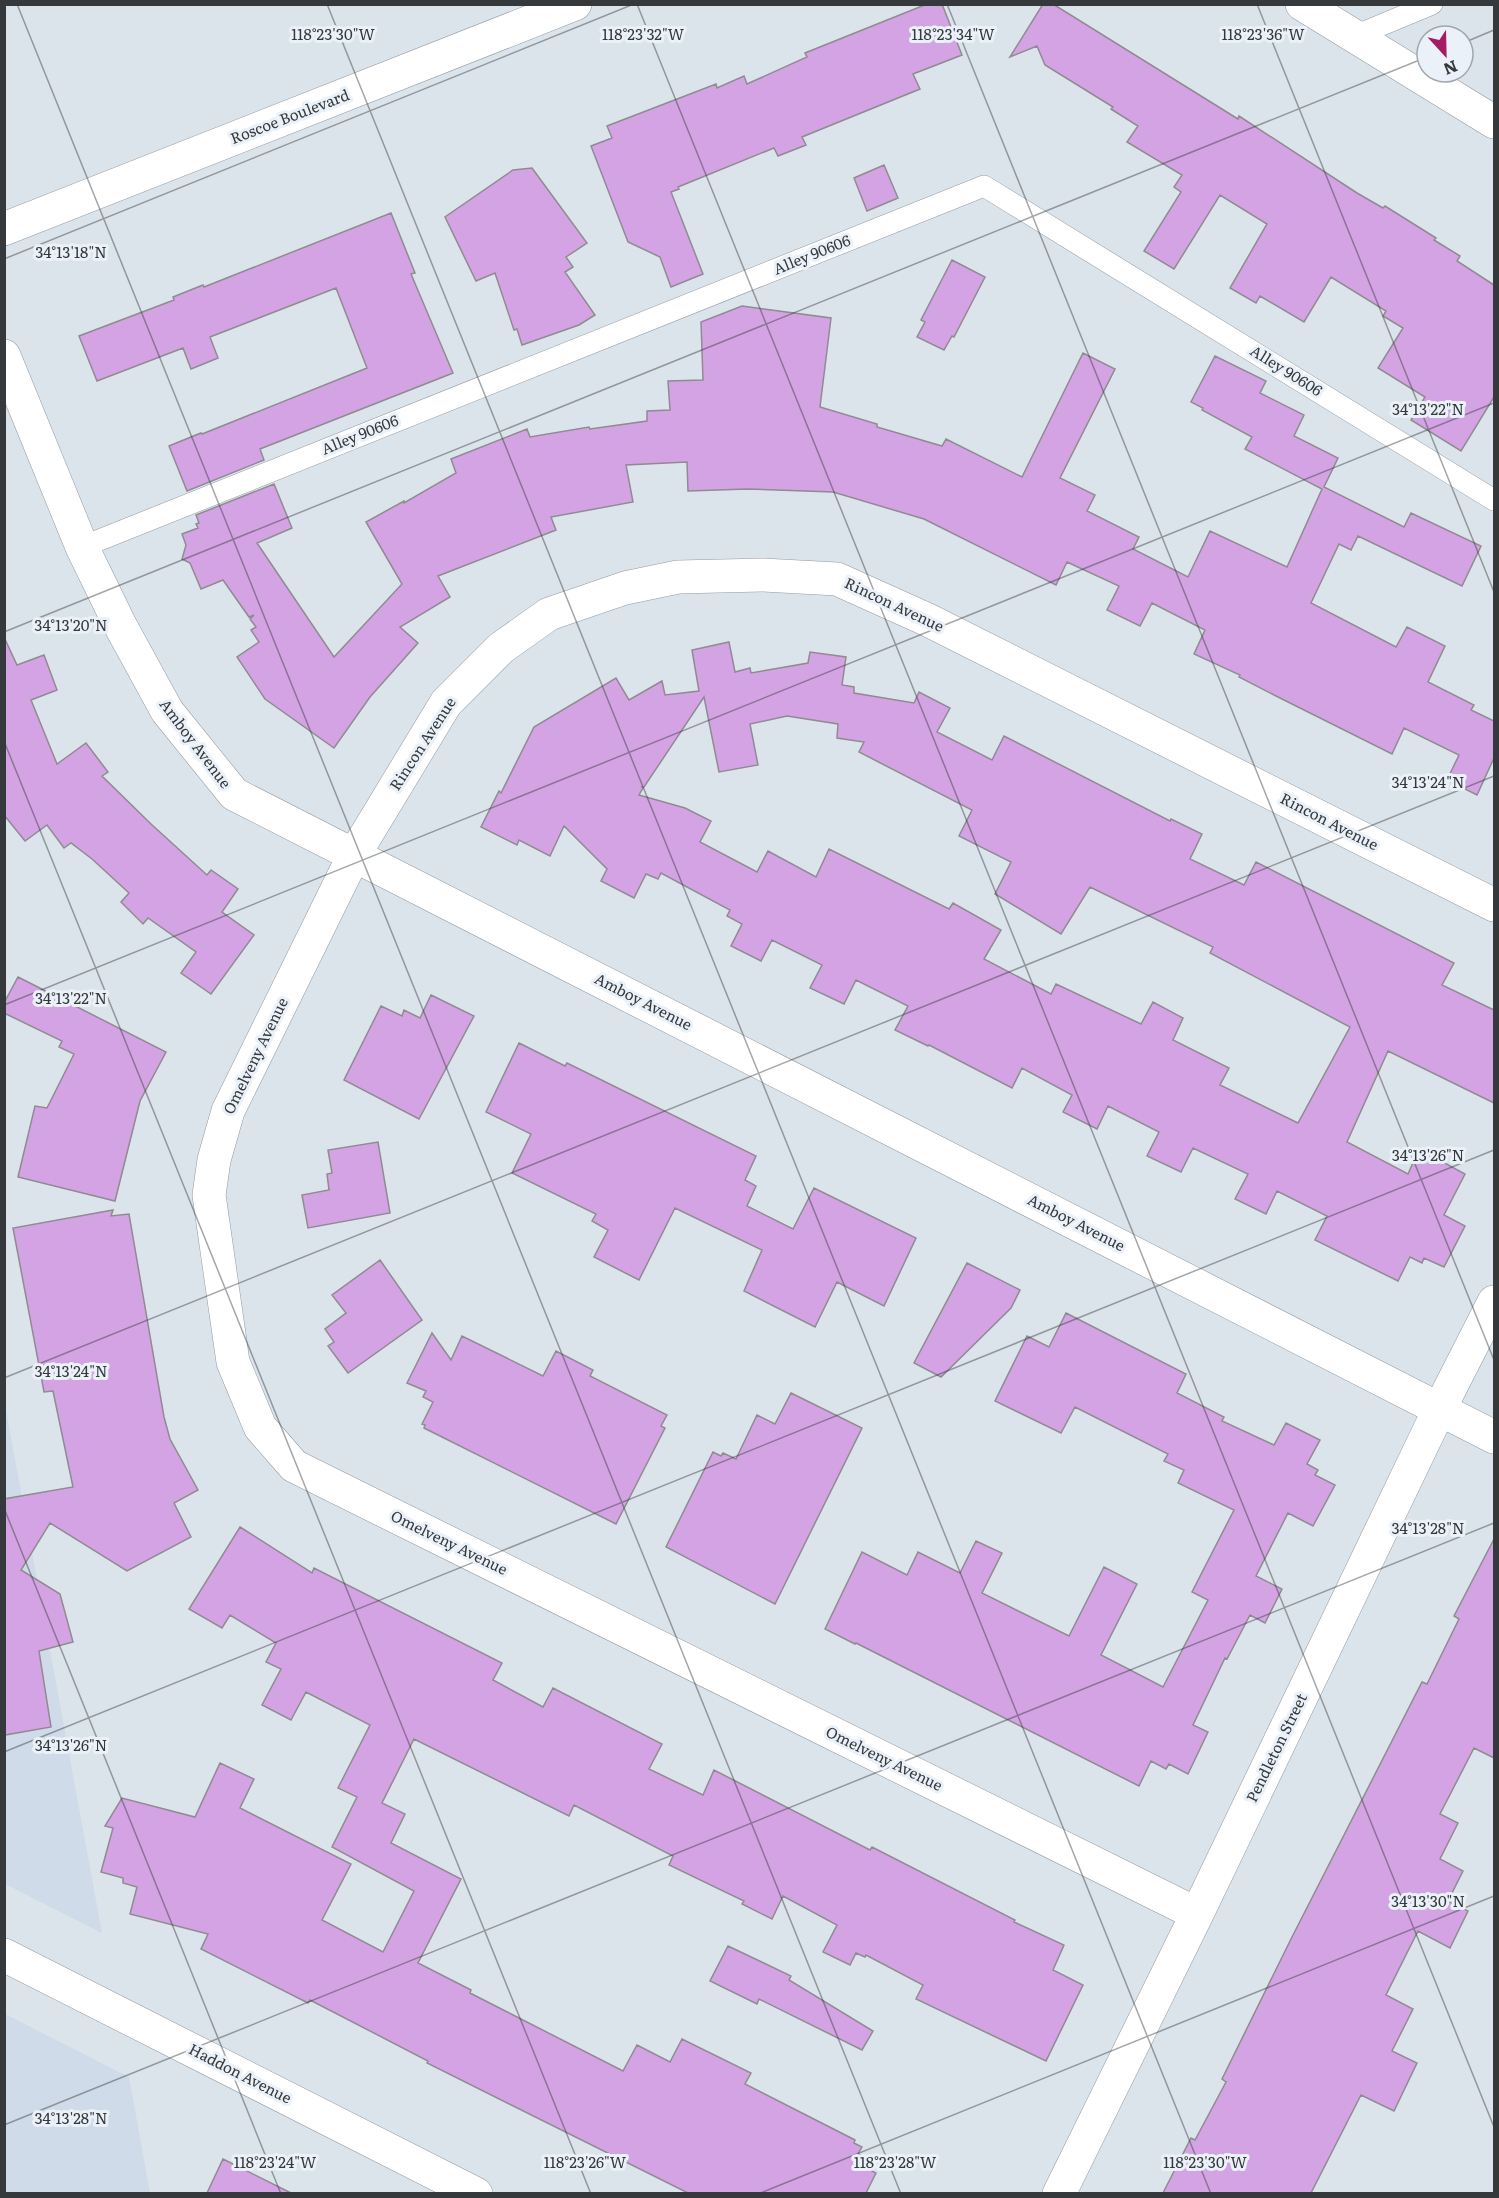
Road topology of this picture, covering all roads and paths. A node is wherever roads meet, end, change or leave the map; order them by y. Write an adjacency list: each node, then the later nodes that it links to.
1 (575, 4): 6 (street, Roscoe Boulevard)
2 (1302, 4): 4 (street)
3 (1432, 4): 4 (lane)
4 (1355, 36): 5 (street)
5 (1494, 122)
6 (4, 229)
7 (4, 356): 9 (street, Amboy Avenue)
8 (1494, 500): 9 (lane, Alley 90606)
9 (82, 546): 10 (street, Amboy Avenue)
10 (354, 855): 11 (street, Rincon Avenue); 13 (street, Amboy Avenue); 15 (street, Omelveny Avenue)
11 (1494, 904)
12 (1494, 1302): 13 (street, Pendleton Street)
13 (1440, 1408): 14 (street, Amboy Avenue); 15 (street, Pendleton Street)
14 (1494, 1437)
15 (1197, 1914): 18 (street, Pendleton Street)
16 (4, 1955): 17 (street, Haddon Avenue)
17 (476, 2193)
18 (1059, 2193)

